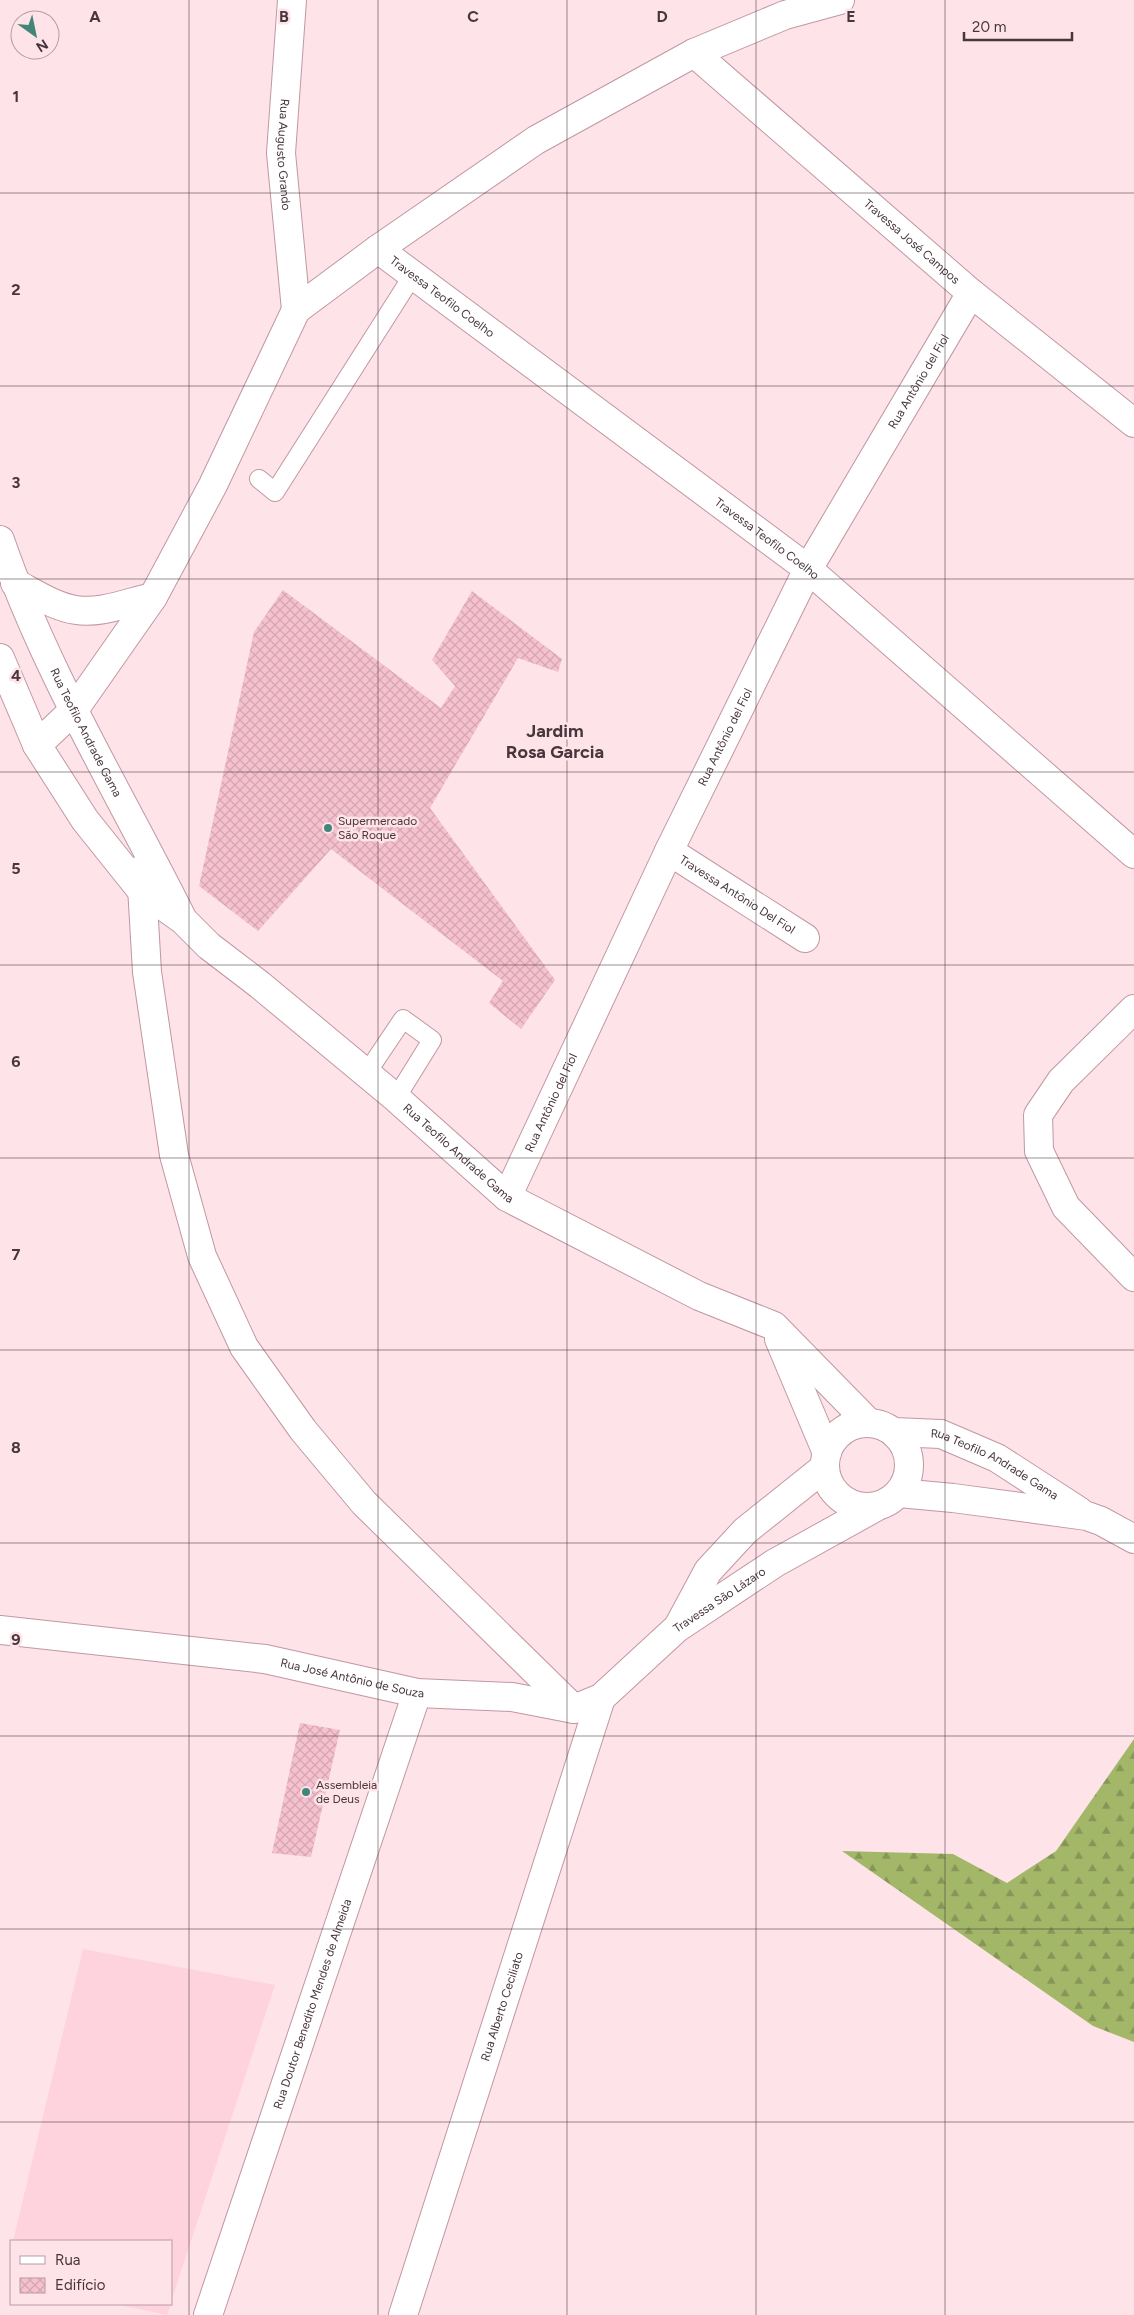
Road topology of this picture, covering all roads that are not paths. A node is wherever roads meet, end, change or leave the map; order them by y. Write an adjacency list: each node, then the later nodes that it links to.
1 (292, 0): 7 (street, Rua Augusto Grando)
2 (840, 0): 3 (street)
3 (694, 53): 4 (street); 6 (street, Travessa José Campos)
4 (378, 249): 5 (street, Travessa Teofilo Coelho); 7 (street)
5 (413, 275): 9 (lane); 11 (street, Travessa Teofilo Coelho)
6 (971, 293): 8 (street, Travessa José Campos); 11 (street, Rua Antônio del Fiol)
7 (296, 310): 13 (street)
8 (1134, 424)
9 (259, 479)
10 (0, 540): 12 (street, Rua Teofilo Andrade Gama)
11 (808, 569): 18 (street, Rua Antônio del Fiol); 19 (street, Travessa Teofilo Coelho)
12 (15, 583): 13 (street); 15 (street, Rua Teofilo Andrade Gama)
13 (153, 597): 15 (street)
14 (0, 658): 16 (street, Rua Teofilo Andrade Gama)
15 (74, 710): 16 (street); 17 (street, Rua Teofilo Andrade Gama)
16 (37, 745): 20 (street, Rua Teofilo Andrade Gama)
17 (140, 835): 20 (street); 21 (street, Rua Teofilo Andrade Gama)
18 (669, 851): 22 (street, Travessa Antônio Del Fiol); 26 (street, Rua Antônio del Fiol)
19 (1134, 854)
20 (141, 890): 21 (street, Rua Teofilo Andrade Gama); 39 (street)
21 (182, 920): 24 (street, Rua Teofilo Andrade Gama)
22 (805, 938)
23 (1134, 1009): 27 (street)
24 (366, 1074): 25 (street, Rua Teofilo Andrade Gama); 25 (lane)
25 (396, 1098): 26 (street, Rua Teofilo Andrade Gama)
26 (507, 1197): 28 (street, Rua Teofilo Andrade Gama)
27 (1134, 1278)
28 (774, 1326): 29 (street, Rua Teofilo Andrade Gama); 30 (street)
29 (882, 1428): 30 (street, Rua Teofilo Andrade Gama); 31 (street, Rua Teofilo Andrade Gama); 33 (street, Rua Teofilo Andrade Gama)
30 (826, 1460): 32 (street); 35 (street, Travessa São Lázaro)
31 (900, 1493): 32 (street); 33 (street, Rua Teofilo Andrade Gama)
32 (876, 1507): 35 (street, Travessa São Lázaro)
33 (1086, 1516): 34 (street, Rua Teofilo Andrade Gama)
34 (1134, 1539)
35 (677, 1628): 38 (street)
36 (0, 1630): 37 (street, Rua José Antônio de Souza)
37 (417, 1693): 39 (street, Rua José Antônio de Souza); 40 (street, Rua Doutor Benedito Mendes de Almeida)
38 (601, 1698): 39 (street); 41 (street, Rua Alberto Ceciliato)
39 (574, 1710)
40 (208, 2315)
41 (403, 2315)

